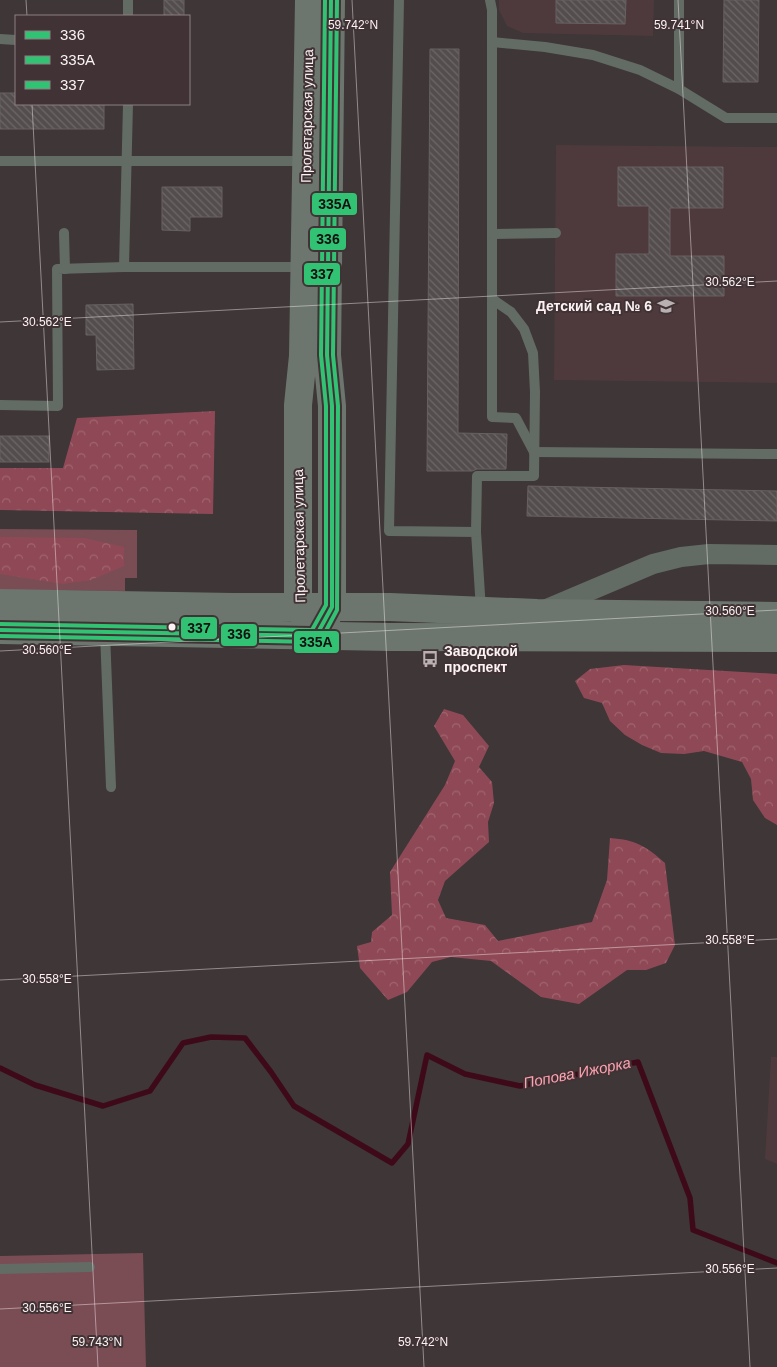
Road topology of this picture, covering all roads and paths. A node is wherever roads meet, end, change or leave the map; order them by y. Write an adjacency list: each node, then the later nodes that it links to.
1 (128, 0): 7 (lane)
2 (309, 0): 16 (main road, Пролетарская улица)
3 (331, 0): 31 (main road, Пролетарская улица)
4 (399, 0): 27 (lane)
5 (490, 0): 10 (lane)
6 (679, 0): 11 (lane)
7 (128, 15)
8 (0, 39): 9 (lane)
9 (15, 40)
10 (492, 42): 11 (lane); 19 (lane)
11 (679, 89): 13 (lane)
12 (128, 105): 14 (lane)
13 (777, 118)
14 (128, 160): 15 (lane); 16 (lane); 20 (lane)
15 (0, 161)
16 (306, 161): 21 (main road, Пролетарская улица)
17 (64, 233): 22 (lane)
18 (556, 233): 19 (lane)
19 (492, 234): 23 (lane)
20 (124, 267): 21 (lane); 22 (lane)
21 (305, 267): 30 (main road, Пролетарская улица)
22 (65, 269): 24 (lane)
23 (492, 299): 25 (lane); 25 (lane)
24 (0, 405)
25 (534, 452): 26 (lane); 27 (lane)
26 (777, 454)
27 (476, 532): 32 (lane)
28 (777, 555): 33 (street)
29 (0, 603): 30 (main road)
30 (298, 607): 31 (main road); 37 (main road, Пролетарская улица)
31 (332, 607): 32 (main road); 37 (main road, Пролетарская улица)
32 (480, 610): 33 (main road)
33 (537, 613): 34 (main road)
34 (777, 616)
35 (0, 630): 36 (main road)
36 (105, 632): 37 (main road); 39 (lane)
37 (316, 636): 38 (main road)
38 (777, 638)
39 (111, 786)
40 (90, 1267): 41 (lane)
41 (0, 1269)

